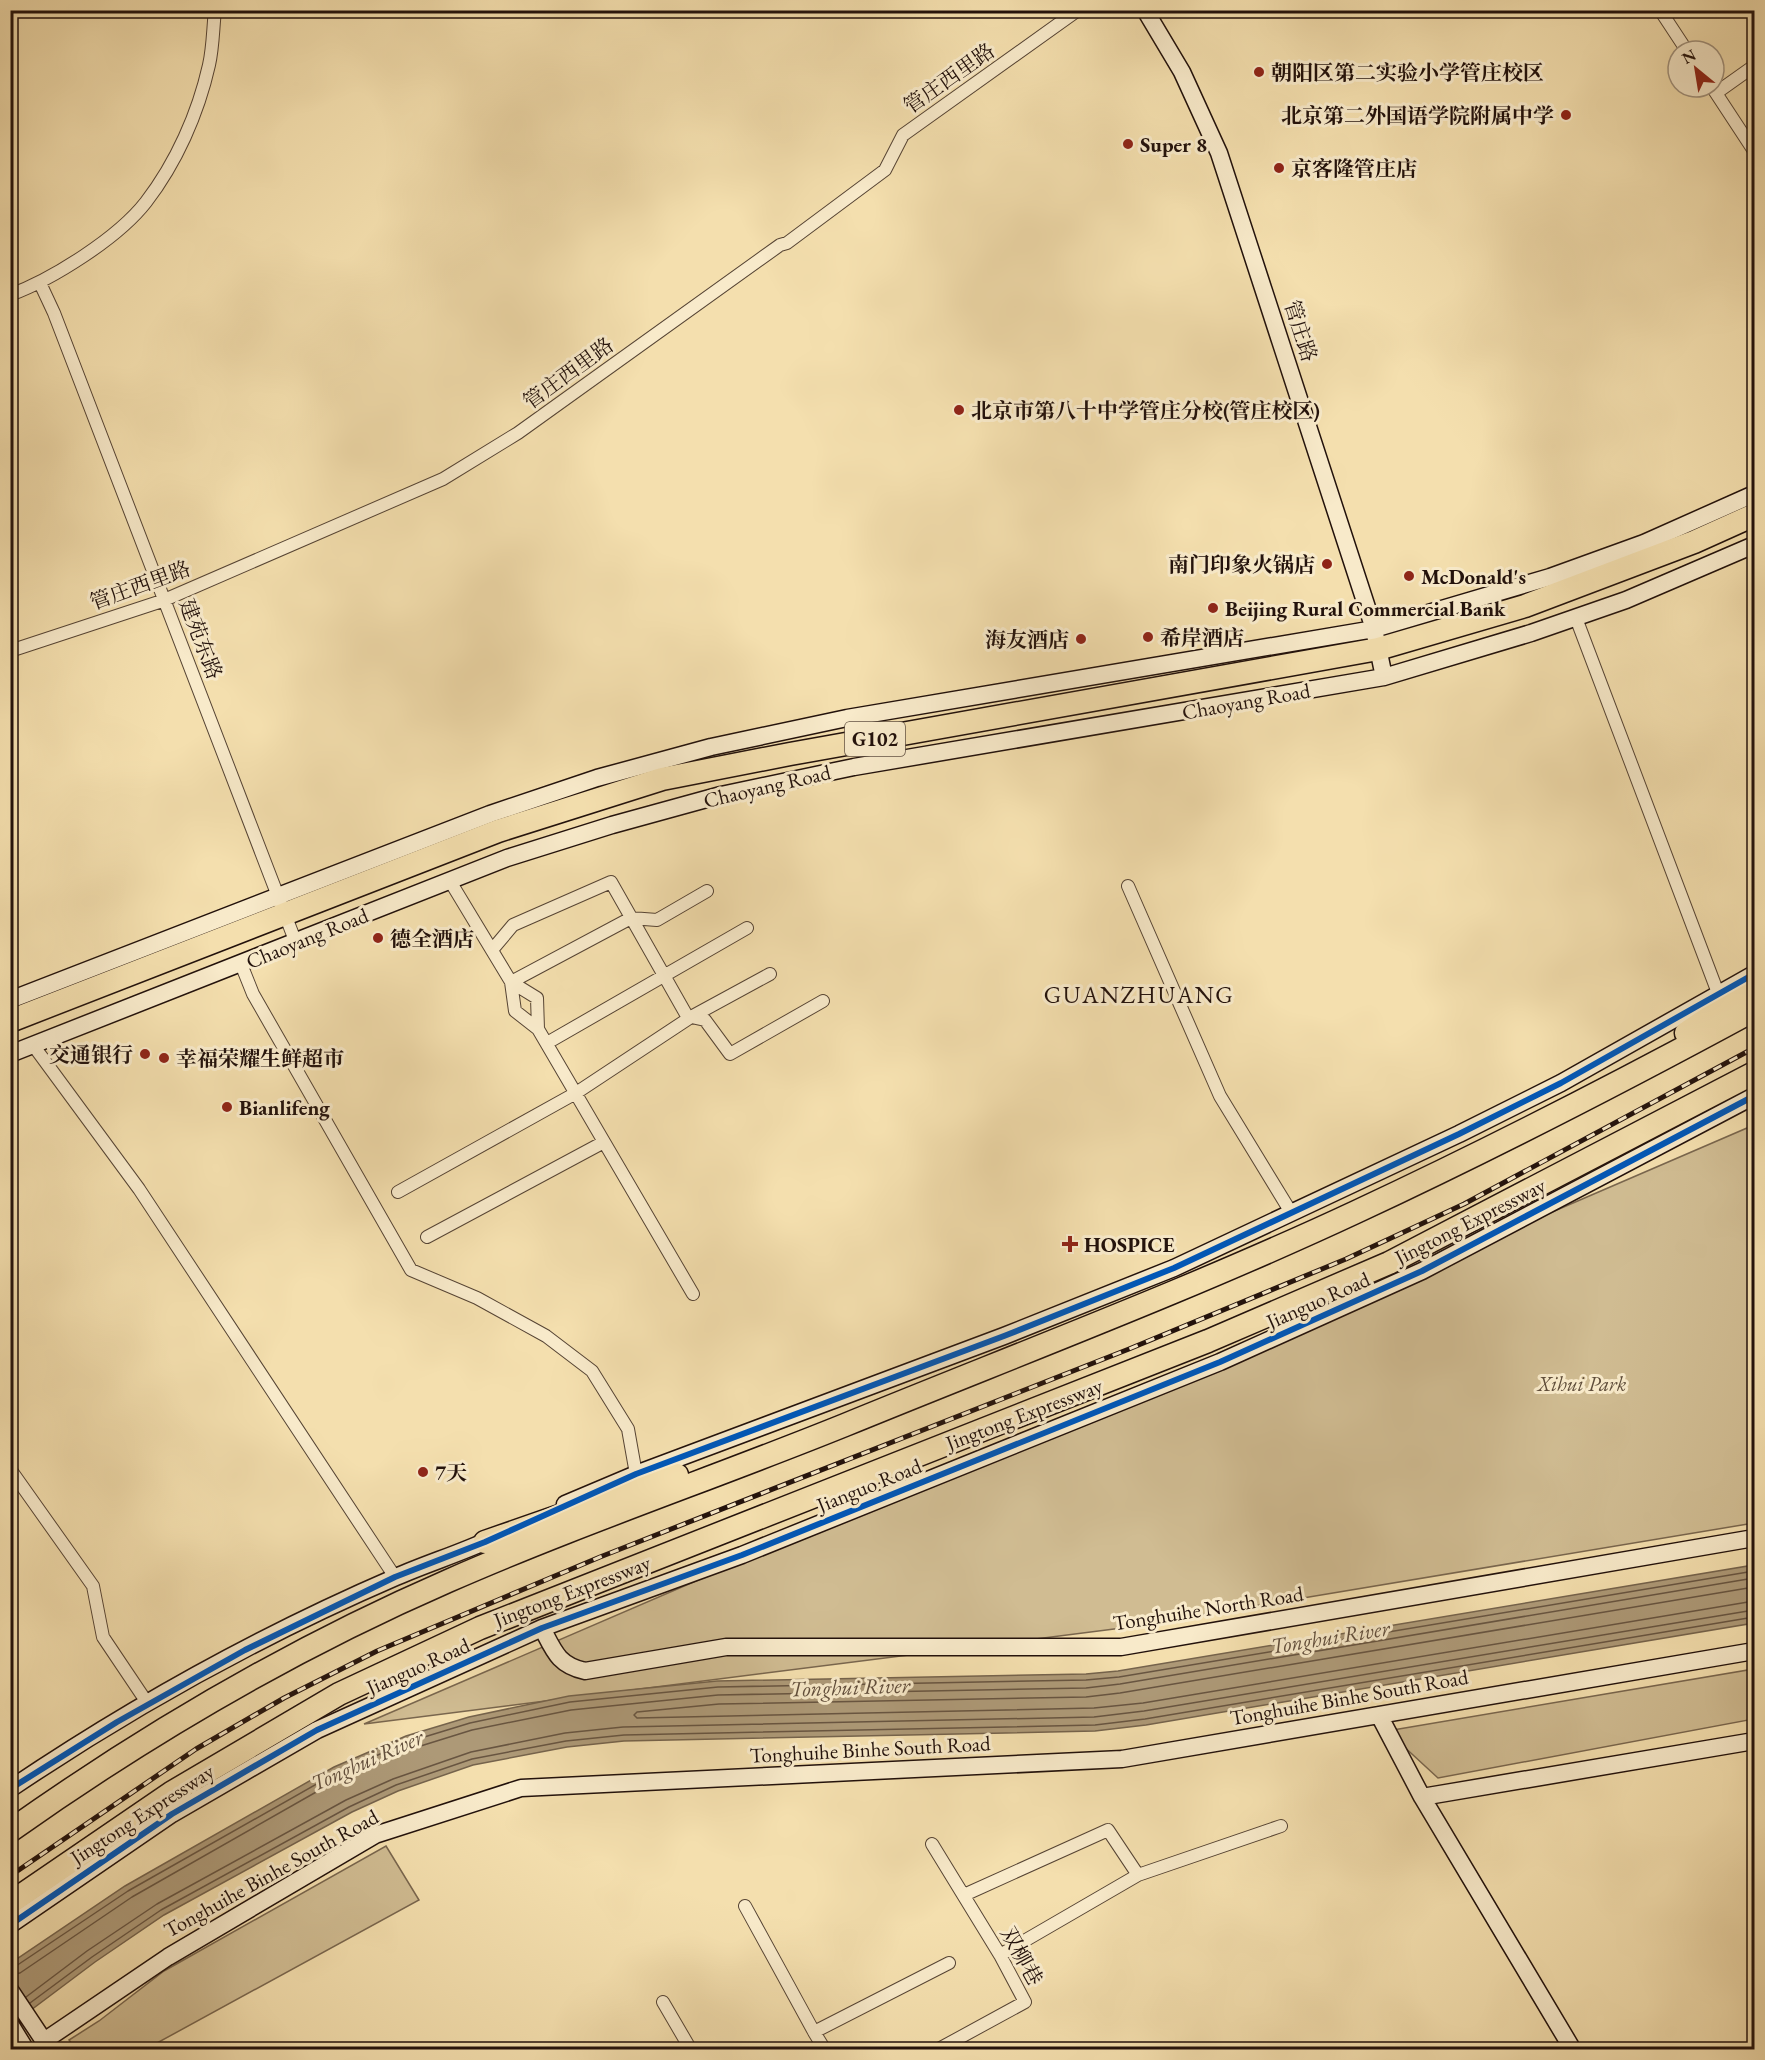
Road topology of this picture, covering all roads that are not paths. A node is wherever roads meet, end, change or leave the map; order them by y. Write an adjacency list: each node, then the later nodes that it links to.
1 (215, 10): 10 (street)
2 (1078, 10): 16 (street, 管庄西里路)
3 (1145, 10): 19 (street, 管庄路)
4 (1660, 10): 5 (street)
5 (1680, 39)
6 (1755, 66): 7 (street)
7 (1726, 83)
8 (1720, 99): 9 (street)
9 (1755, 151)
10 (40, 283): 11 (street); 16 (street, 建苑东路)
11 (10, 295)
12 (1755, 494): 19 (street, Chaoyang Road)
13 (1755, 514): 19 (highway, Chaoyang Road / G102)
14 (1755, 529): 19 (highway, Chaoyang Road / G102)
15 (1755, 545): 17 (street, Chaoyang Road)
16 (165, 600): 18 (street, 管庄西里路); 24 (street, 建苑东路)
17 (1576, 618): 19 (street, Chaoyang Road); 33 (street)
18 (10, 651)
19 (1379, 654): 20 (street, Chaoyang Road); 24 (highway, Chaoyang Road / G102); 24 (street, Chaoyang Road)
20 (450, 881): 24 (street, Chaoyang Road); 26 (street)
21 (1128, 886): 50 (street)
22 (707, 891): 23 (street)
23 (631, 918): 26 (street); 30 (street); 31 (street)
24 (288, 919): 27 (street, Chaoyang Road); 34 (street, Chaoyang Road); 38 (highway, Chaoyang Road / G102); 40 (highway, Chaoyang Road / G102)
25 (747, 928): 30 (street)
26 (492, 950): 31 (street)
27 (241, 964): 42 (street, Chaoyang Road); 55 (street)
28 (770, 974): 37 (street)
29 (1755, 974): 33 (street)
30 (664, 976): 37 (street); 41 (street)
31 (511, 982): 39 (street); 39 (street)
32 (1755, 987): 47 (highway)
33 (1718, 993): 50 (street)
34 (10, 1000)
35 (823, 1001): 37 (street)
36 (1755, 1010): 47 (highway)
37 (692, 1017): 45 (street)
38 (10, 1021)
39 (538, 1029): 41 (street)
40 (10, 1033)
41 (547, 1043): 45 (street)
42 (33, 1045): 43 (street, Chaoyang Road); 58 (street)
43 (10, 1054)
44 (1755, 1073): 71 (highway, Jingtong Expressway)
45 (576, 1093): 48 (street); 49 (street)
46 (1755, 1096): 59 (street, Jianguo Road)
47 (1579, 1105): 53 (highway)
48 (604, 1142): 51 (street); 52 (street)
49 (398, 1192)
50 (1292, 1214): 55 (street)
51 (427, 1237)
52 (693, 1294)
53 (828, 1432): 57 (highway); 67 (highway)
54 (10, 1469): 61 (street)
55 (636, 1474): 57 (street)
56 (1755, 1538): 59 (street, Tonghuihe North Road)
57 (485, 1542): 58 (street)
58 (395, 1577): 61 (street)
59 (542, 1628): 73 (street, Jianguo Road)
60 (1755, 1651): 62 (street, Tonghuihe Binhe South Road)
61 (148, 1704): 64 (street)
62 (1379, 1715): 65 (street); 79 (street, Tonghuihe Binhe South Road)
63 (1755, 1741): 65 (street)
64 (10, 1789)
65 (1422, 1797): 83 (street)
66 (1281, 1826): 69 (street)
67 (10, 1831)
68 (932, 1844): 70 (street, 双柳巷)
69 (1138, 1875): 70 (street); 74 (street)
70 (964, 1895): 74 (street, 双柳巷)
71 (10, 1903)
72 (745, 1906): 78 (street)
73 (10, 1925)
74 (1000, 1955): 82 (street, 双柳巷)
75 (949, 1963): 78 (street)
76 (10, 1990): 79 (street)
77 (663, 2002): 80 (street)
78 (814, 2032): 81 (street)
79 (43, 2047)
80 (692, 2049)
81 (825, 2049)
82 (937, 2049)
83 (1573, 2049)

